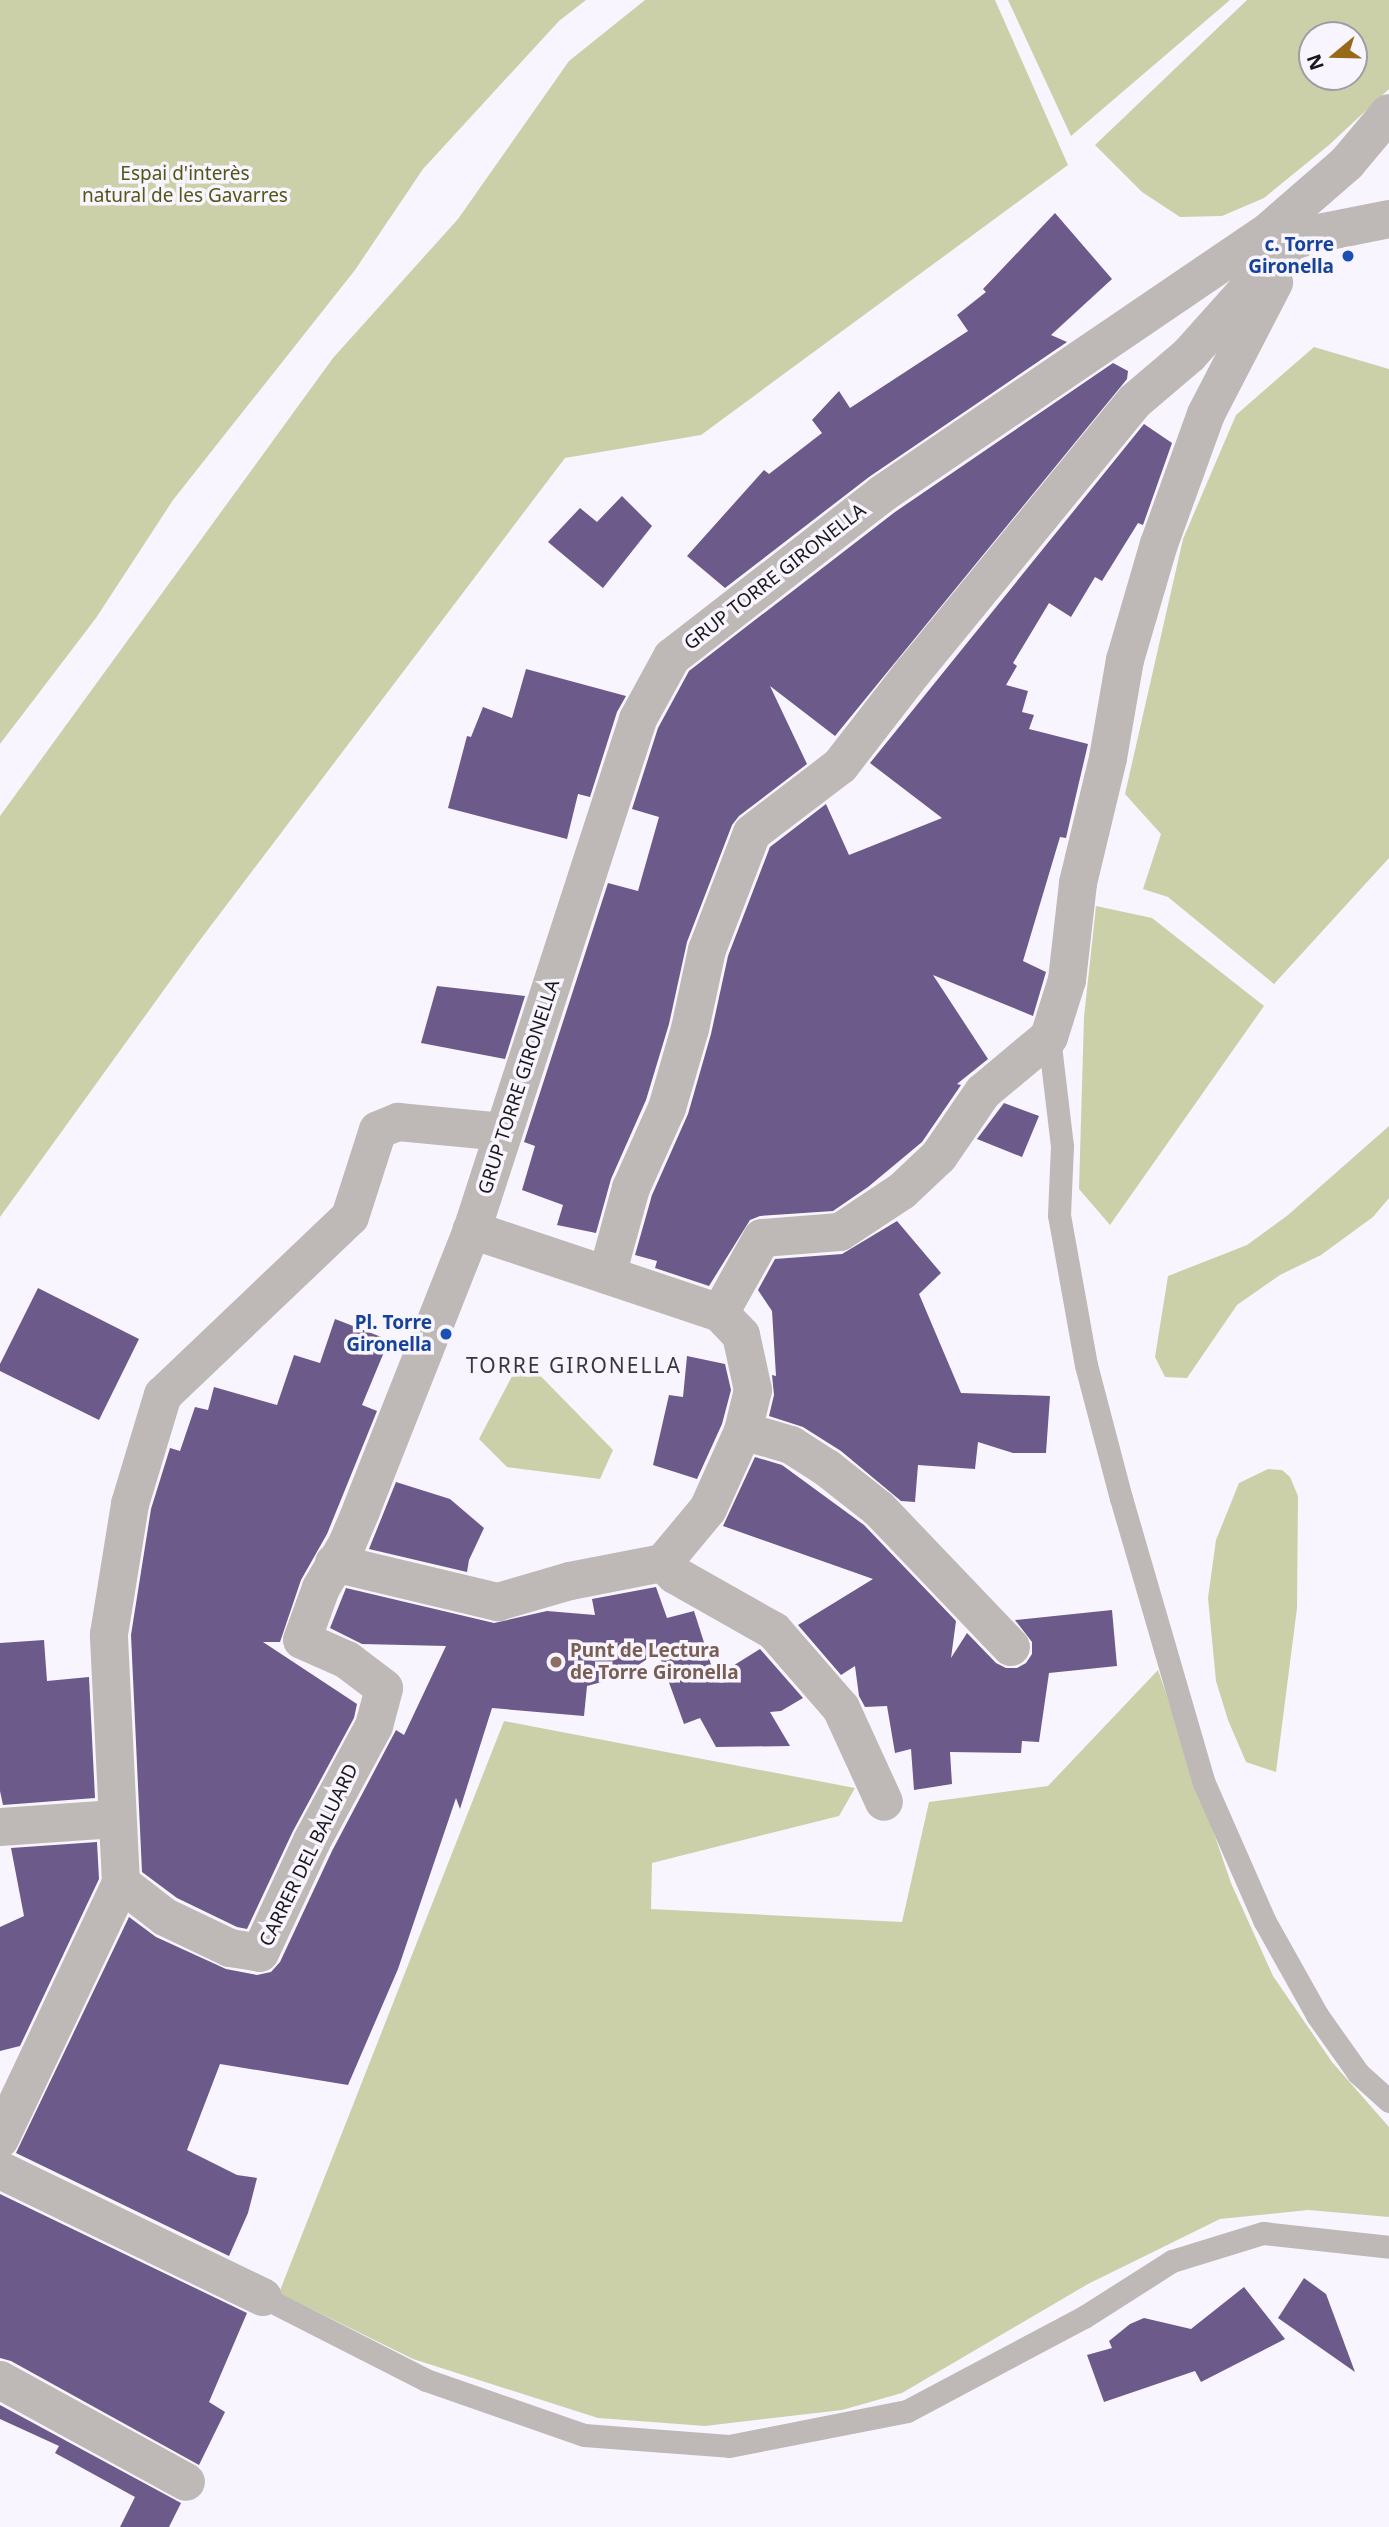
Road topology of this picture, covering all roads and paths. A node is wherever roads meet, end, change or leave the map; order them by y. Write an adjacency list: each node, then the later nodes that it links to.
1 (1389, 113): 3 (street)
2 (1389, 219): 3 (street)
3 (1280, 236): 4 (street); 5 (street, GRUP TORRE GIRONELLA); 7 (street)
4 (1049, 1037): 8 (street); 18 (lane)
5 (504, 1132): 6 (street, GRUP TORRE GIRONELLA); 15 (street)
6 (472, 1230): 7 (street); 10 (street, GRUP TORRE GIRONELLA)
7 (607, 1275): 8 (street)
8 (720, 1313): 9 (street)
9 (743, 1432): 11 (street); 12 (street)
10 (334, 1563): 11 (street); 13 (street, GRUP TORRE GIRONELLA)
11 (663, 1563): 14 (street)
12 (1011, 1647)
13 (384, 1688): 17 (street, CARRER DEL BALUARD)
14 (884, 1802)
15 (115, 1819): 16 (street); 17 (street)
16 (0, 1828)
17 (121, 1883): 19 (street)
18 (1389, 2101)
19 (0, 2139)
20 (0, 2170): 22 (street)
21 (1389, 2247): 22 (lane)
22 (263, 2297)
23 (0, 2380): 24 (street)
24 (186, 2482)

